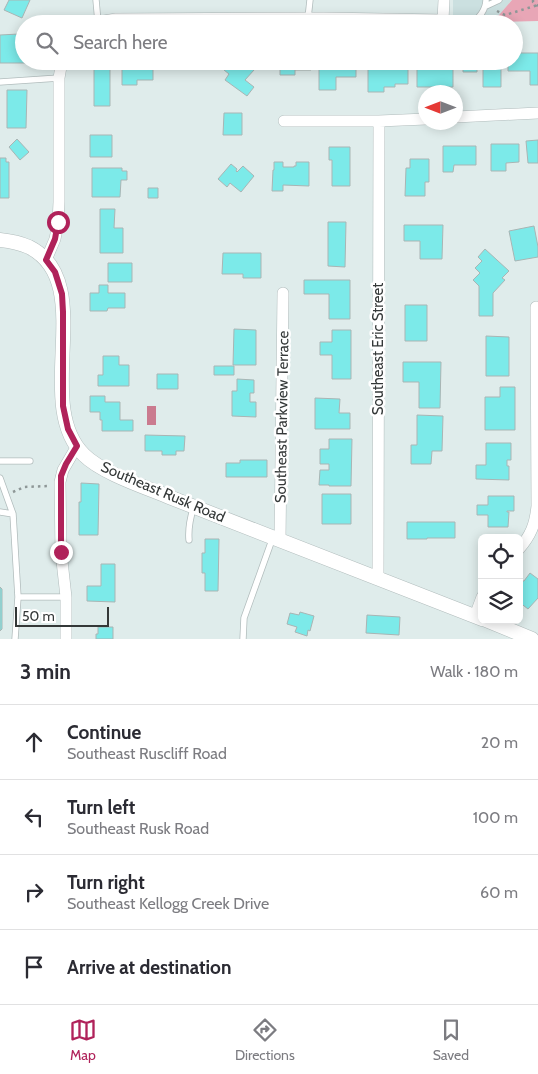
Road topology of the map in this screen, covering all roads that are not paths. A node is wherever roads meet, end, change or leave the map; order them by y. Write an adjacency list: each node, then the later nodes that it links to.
1 (96, 0): 6 (lane)
2 (310, 0): 7 (lane)
3 (444, 0): 8 (street)
4 (499, 0): 5 (lane)
5 (486, 3): 9 (lane)
6 (97, 15)
7 (308, 15)
8 (445, 15)
9 (478, 15)
10 (60, 70): 11 (street)
11 (59, 78): 12 (lane); 19 (street)
12 (0, 82)
13 (538, 113): 14 (street)
14 (463, 117)
15 (418, 119): 17 (street)
16 (284, 121): 17 (street)
17 (379, 121): 32 (street, Southeast Eric Street)
18 (0, 240): 19 (street, Southeast Rusk Road)
19 (46, 260): 22 (street, Southeast Rusk Road)
20 (283, 293): 29 (street, Southeast Parkview Terrace)
21 (536, 307): 31 (street)
22 (77, 446): 26 (street, Southeast Rusk Road); 34 (street)
23 (0, 461): 24 (lane)
24 (30, 461)
25 (0, 478): 28 (lane)
26 (194, 506): 29 (street, Southeast Rusk Road); 30 (lane)
27 (0, 512): 28 (lane)
28 (13, 514): 33 (lane)
29 (276, 539): 32 (street, Southeast Rusk Road); 39 (lane)
30 (189, 540)
31 (523, 545)
32 (378, 578): 35 (street, Southeast Rusk Road)
33 (18, 597): 34 (lane); 37 (lane)
34 (66, 597): 38 (street)
35 (478, 617)
36 (496, 624): 40 (street, Southeast Rusk Road)
37 (15, 639)
38 (66, 639)
39 (243, 639)
40 (532, 639)

